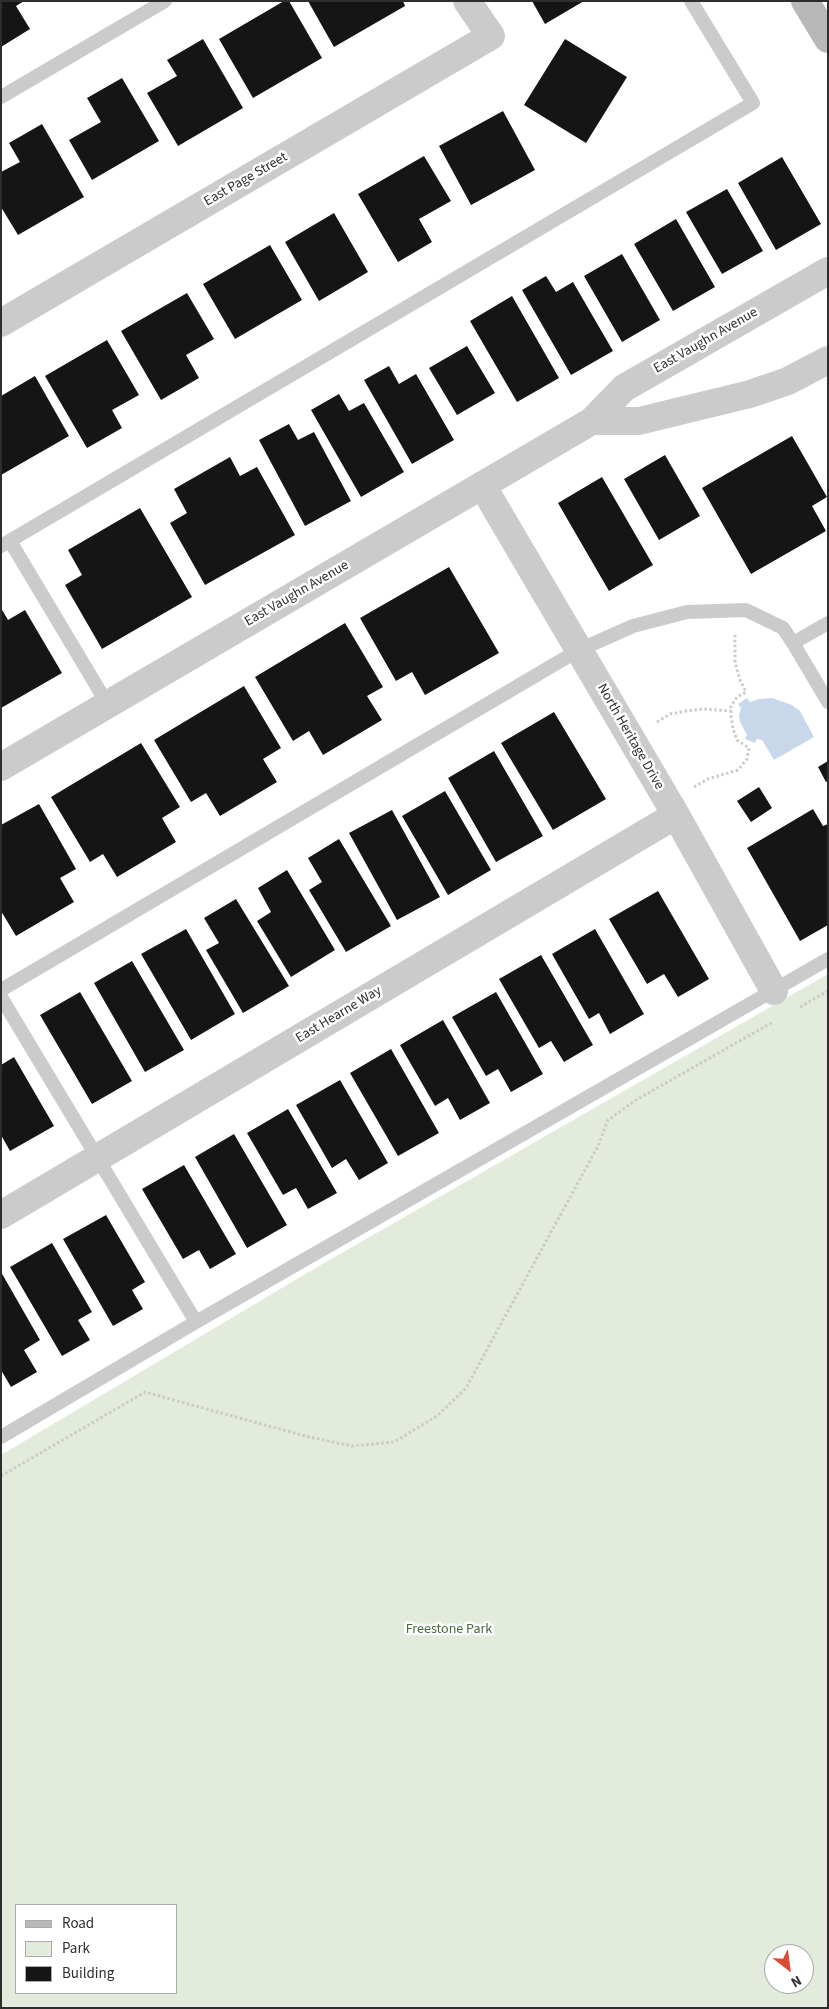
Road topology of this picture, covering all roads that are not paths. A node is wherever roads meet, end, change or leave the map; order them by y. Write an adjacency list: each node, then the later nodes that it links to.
1 (165, 1): 6 (lane)
2 (467, 1): 8 (street, East Page Street)
3 (691, 1): 12 (lane)
4 (805, 1): 5 (main road)
5 (828, 39)
6 (1, 98)
7 (828, 271): 10 (street, East Vaughn Avenue)
8 (1, 323)
9 (828, 360): 10 (street)
10 (592, 421): 11 (street, East Vaughn Avenue)
11 (482, 485): 15 (street, North Heritage Drive); 17 (street, East Vaughn Avenue)
12 (6, 543): 17 (lane)
13 (828, 623): 14 (lane)
14 (793, 643): 15 (lane); 16 (lane)
15 (580, 650): 19 (street, North Heritage Drive); 21 (lane)
16 (828, 702)
17 (108, 705): 18 (street, East Vaughn Avenue)
18 (1, 768)
19 (672, 808): 22 (street, North Heritage Drive); 24 (street, East Hearne Way)
20 (828, 958): 22 (lane)
21 (1, 990)
22 (774, 990): 26 (lane)
23 (1, 997): 24 (lane)
24 (98, 1158): 25 (street, East Hearne Way); 26 (lane)
25 (1, 1214)
26 (196, 1322): 27 (lane)
27 (1, 1437)

